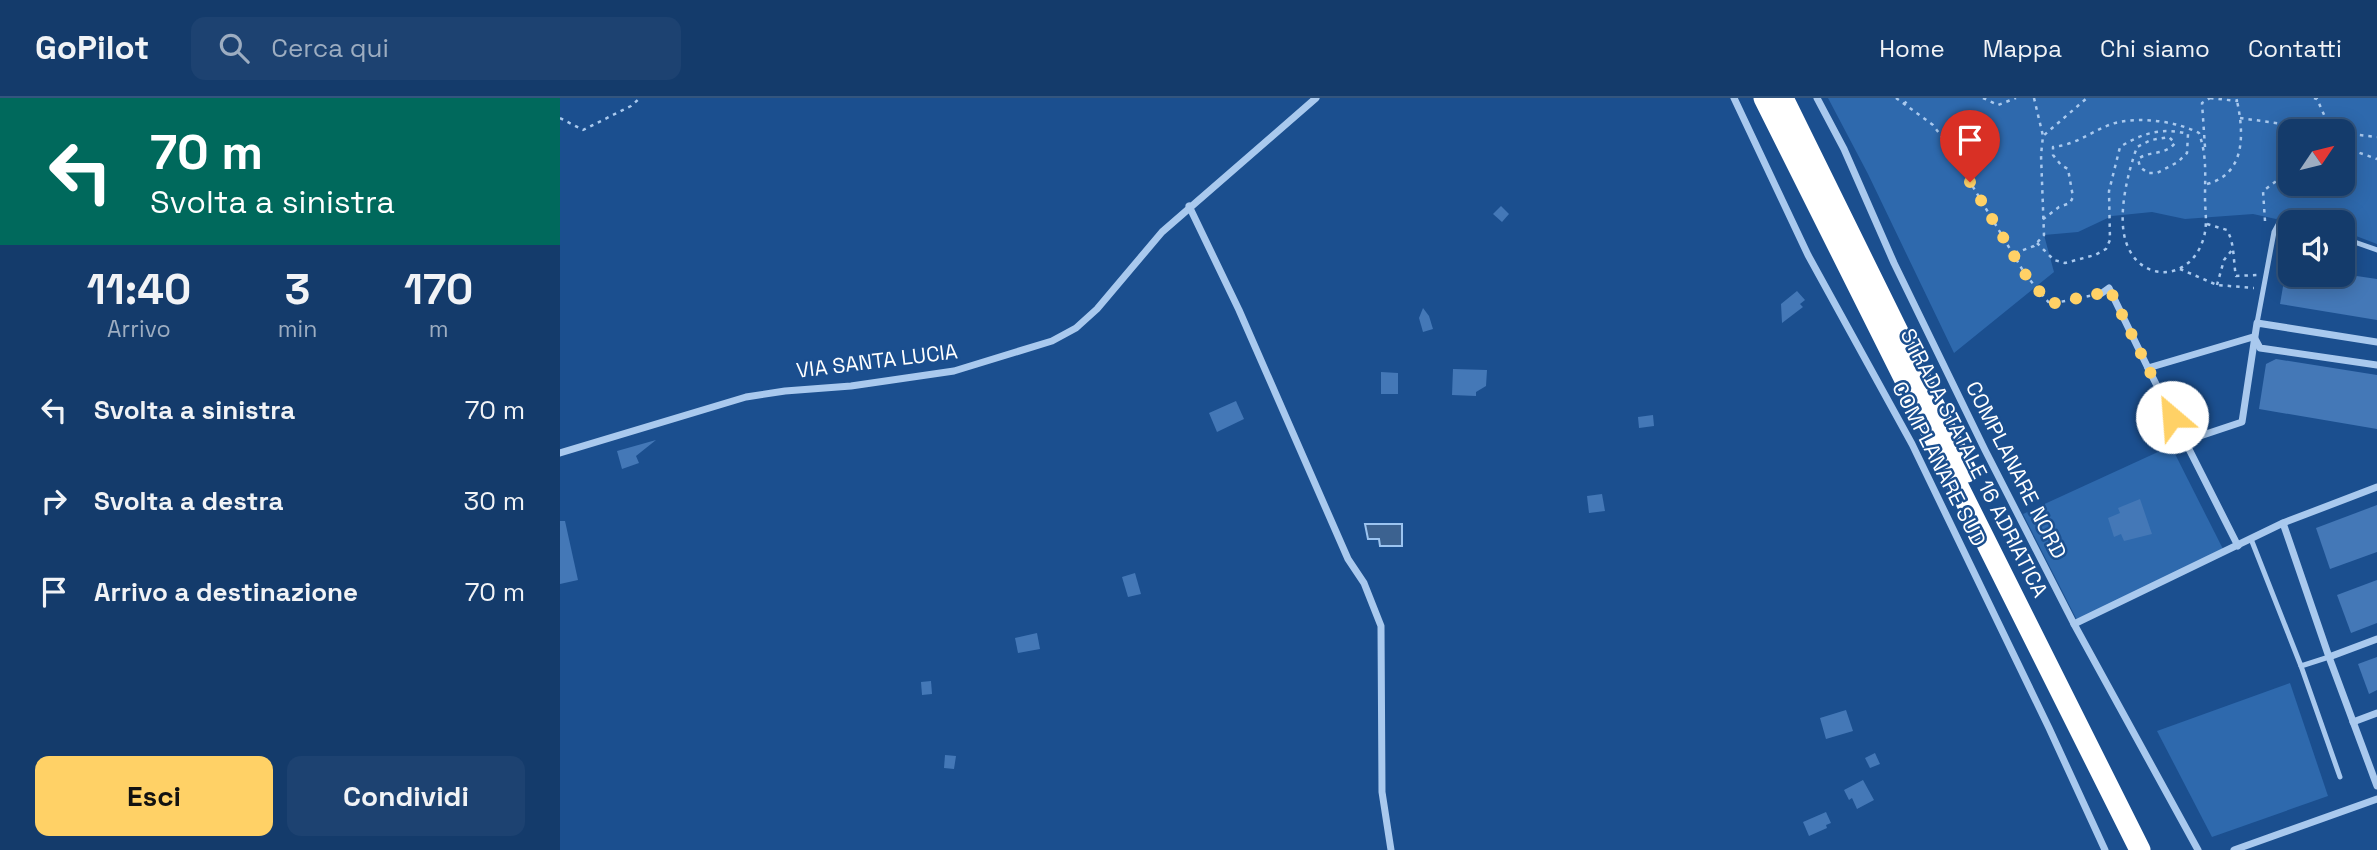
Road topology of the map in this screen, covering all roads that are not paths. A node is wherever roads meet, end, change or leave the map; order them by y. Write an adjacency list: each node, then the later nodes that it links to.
1 (1316, 98): 6 (street, VIA SANTA LUCIA)
2 (1734, 98): 32 (street, COMPLANARE SUD)
3 (1764, 98): 33 (highway, STRADA STATALE 16 ADRIATICA)
4 (1783, 98): 34 (highway, STRADA STATALE 16 ADRIATICA)
5 (1817, 98): 22 (street, COMPLANARE NORD)
6 (1189, 206): 17 (street, VIA SANTA LUCIA); 31 (street)
7 (2278, 225): 11 (lane)
8 (2355, 242): 9 (lane)
9 (2377, 250)
10 (2102, 293): 15 (street)
11 (2257, 323): 12 (street); 13 (street)
12 (2253, 337): 14 (street); 15 (street); 16 (street)
13 (2377, 342)
14 (2377, 365)
15 (2148, 368): 16 (street)
16 (2185, 441): 21 (street)
17 (560, 453)
18 (2377, 487): 19 (street)
19 (2283, 523): 20 (street); 24 (street)
20 (2251, 539): 21 (street); 25 (lane)
21 (2238, 545): 22 (street)
22 (2074, 624): 35 (street, COMPLANARE NORD)
23 (2377, 639): 24 (street)
24 (2329, 657): 25 (lane); 27 (street)
25 (2301, 666): 28 (lane)
26 (2377, 713): 27 (street)
27 (2353, 722): 29 (street)
28 (2340, 777)
29 (2377, 786)
30 (2377, 799): 36 (street)
31 (1391, 850)
32 (2105, 850)
33 (2140, 850)
34 (2156, 850)
35 (2197, 850)
36 (2234, 850)

